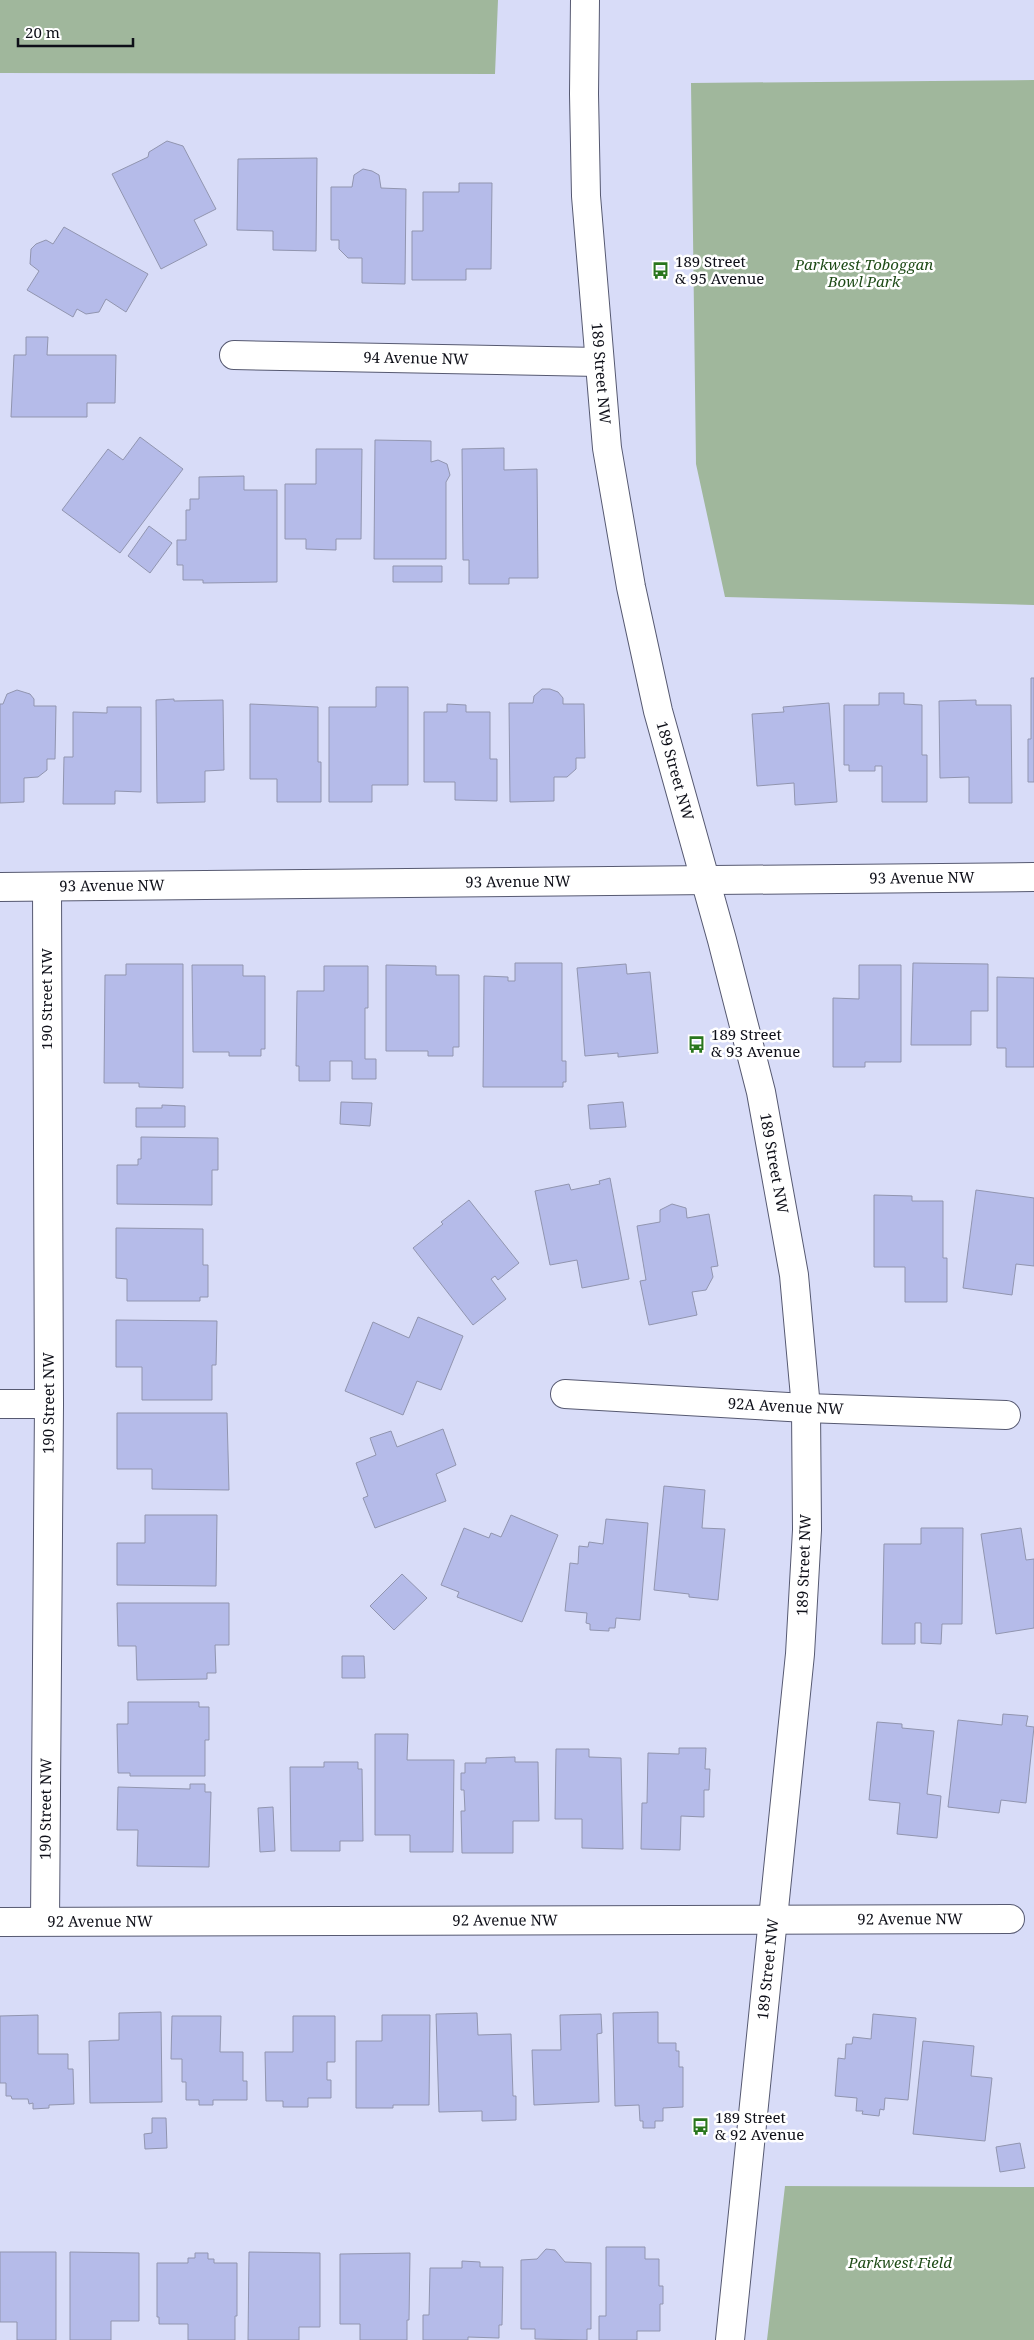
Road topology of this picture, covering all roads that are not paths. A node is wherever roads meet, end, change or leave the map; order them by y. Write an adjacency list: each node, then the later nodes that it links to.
1 (585, 0): 3 (street, 189 Street NW)
2 (234, 355): 3 (street, 94 Avenue NW)
3 (599, 362): 5 (street, 189 Street NW)
4 (1034, 877): 5 (street, 93 Avenue NW)
5 (705, 881): 7 (street, 93 Avenue NW); 11 (street, 189 Street NW)
6 (0, 887): 7 (street, 93 Avenue NW)
7 (47, 887): 10 (street, 190 Street NW)
8 (565, 1394): 11 (street, 92A Avenue NW)
9 (0, 1404): 10 (street)
10 (49, 1404): 15 (street, 190 Street NW)
11 (806, 1408): 12 (street, 92A Avenue NW); 13 (street, 189 Street NW)
12 (1006, 1415)
13 (774, 1919): 14 (street, 92 Avenue NW); 15 (street, 92 Avenue NW); 17 (street, 189 Street NW)
14 (1010, 1919)
15 (45, 1921): 16 (street, 92 Avenue NW)
16 (0, 1922)
17 (730, 2340)

